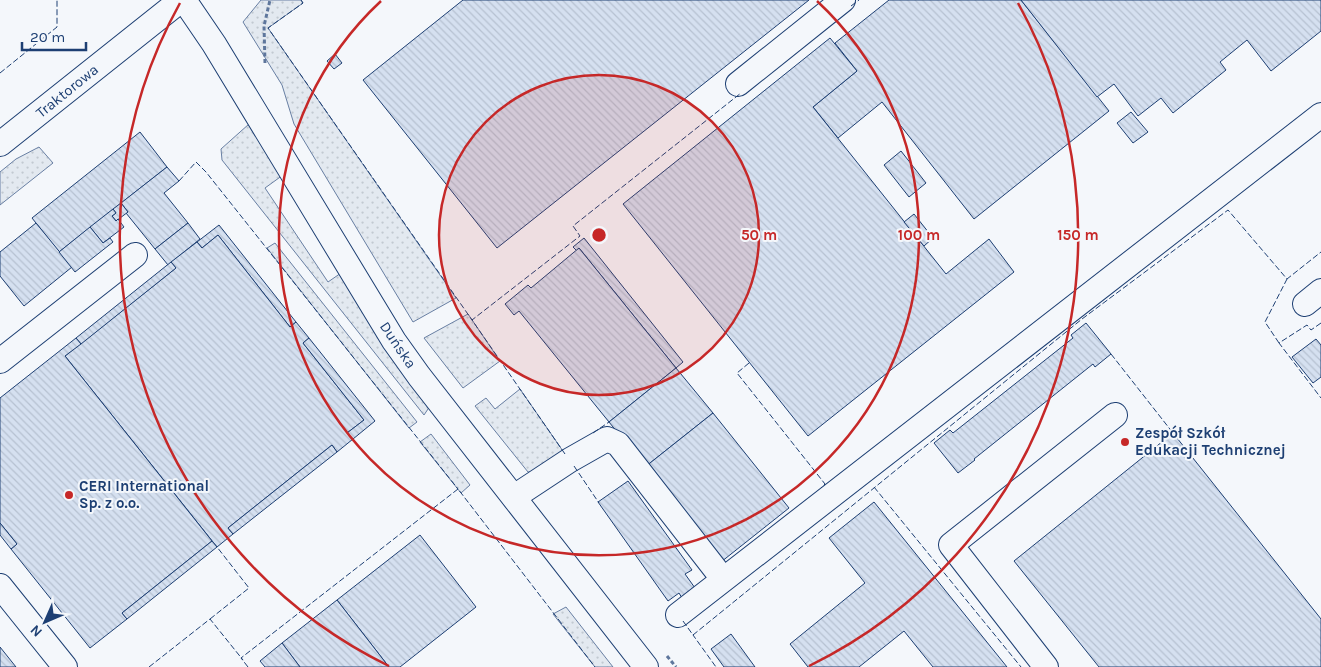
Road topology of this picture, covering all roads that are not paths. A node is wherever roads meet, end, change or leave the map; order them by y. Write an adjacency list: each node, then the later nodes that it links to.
1 (180, 0): 6 (street, Traktorowa)
2 (184, 0): 10 (street, Duńska)
3 (843, 0): 4 (street)
4 (738, 84)
5 (1321, 115): 11 (street)
6 (0, 144)
7 (135, 255): 8 (street)
8 (0, 361)
9 (1115, 415): 16 (street)
10 (514, 497): 11 (street); 15 (street, Duńska)
11 (723, 579): 13 (street)
12 (0, 586): 14 (street)
13 (678, 615)
14 (65, 667)
15 (646, 667)
16 (1046, 667)

